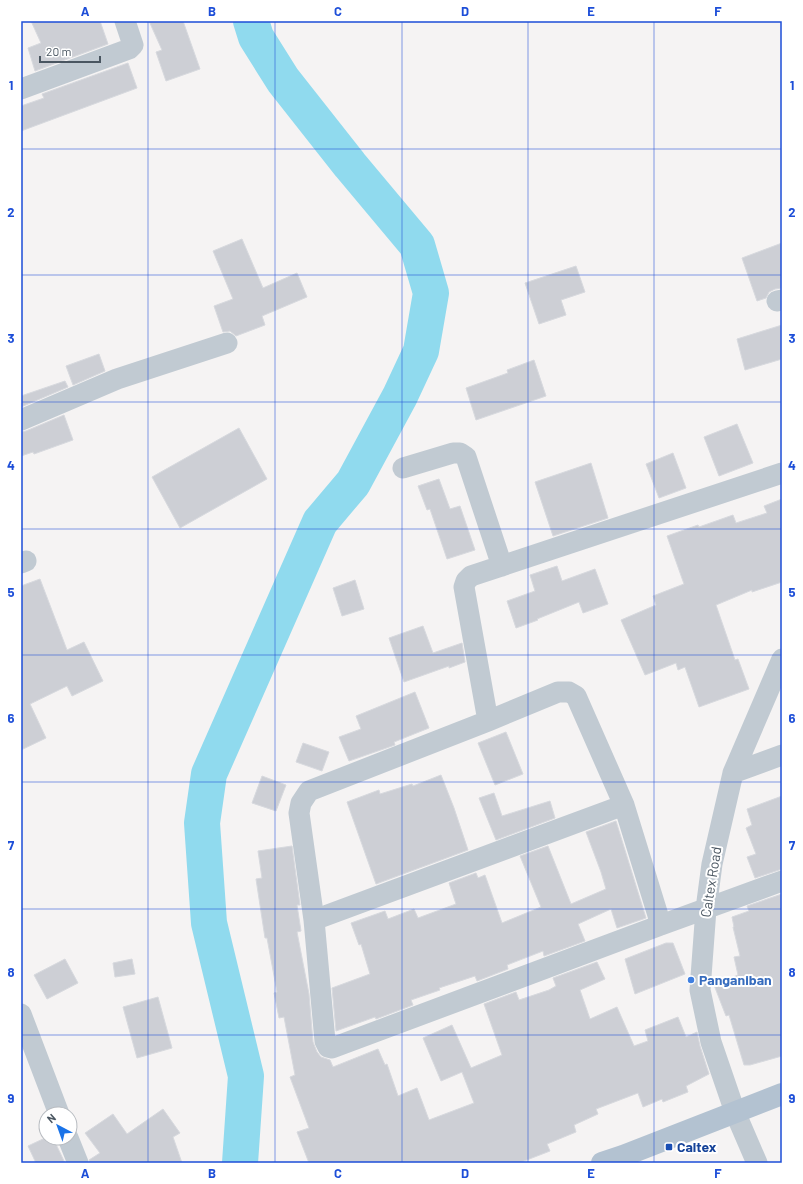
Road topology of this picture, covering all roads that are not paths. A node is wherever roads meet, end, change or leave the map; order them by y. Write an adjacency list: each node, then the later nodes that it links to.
1 (125, 21): 2 (street)
2 (21, 89)
3 (227, 343): 4 (street)
4 (21, 420)
5 (403, 468): 7 (street)
6 (782, 473): 7 (street)
7 (502, 566): 9 (street)
8 (782, 659): 11 (street, Caltex Road)
9 (488, 721): 12 (street); 15 (street)
10 (782, 755): 11 (street)
11 (733, 773): 14 (street, Caltex Road)
12 (624, 806): 15 (street); 16 (street)
13 (782, 881): 14 (street)
14 (706, 909): 16 (street); 20 (street, Caltex Road)
15 (314, 920): 16 (street)
16 (661, 925)
17 (21, 1014): 19 (street)
18 (782, 1094): 20 (main road)
19 (56, 1106)
20 (735, 1112): 23 (main road); 24 (street, Caltex Road)
21 (71, 1146): 22 (street)
22 (78, 1163)
23 (602, 1163)
24 (757, 1163)

